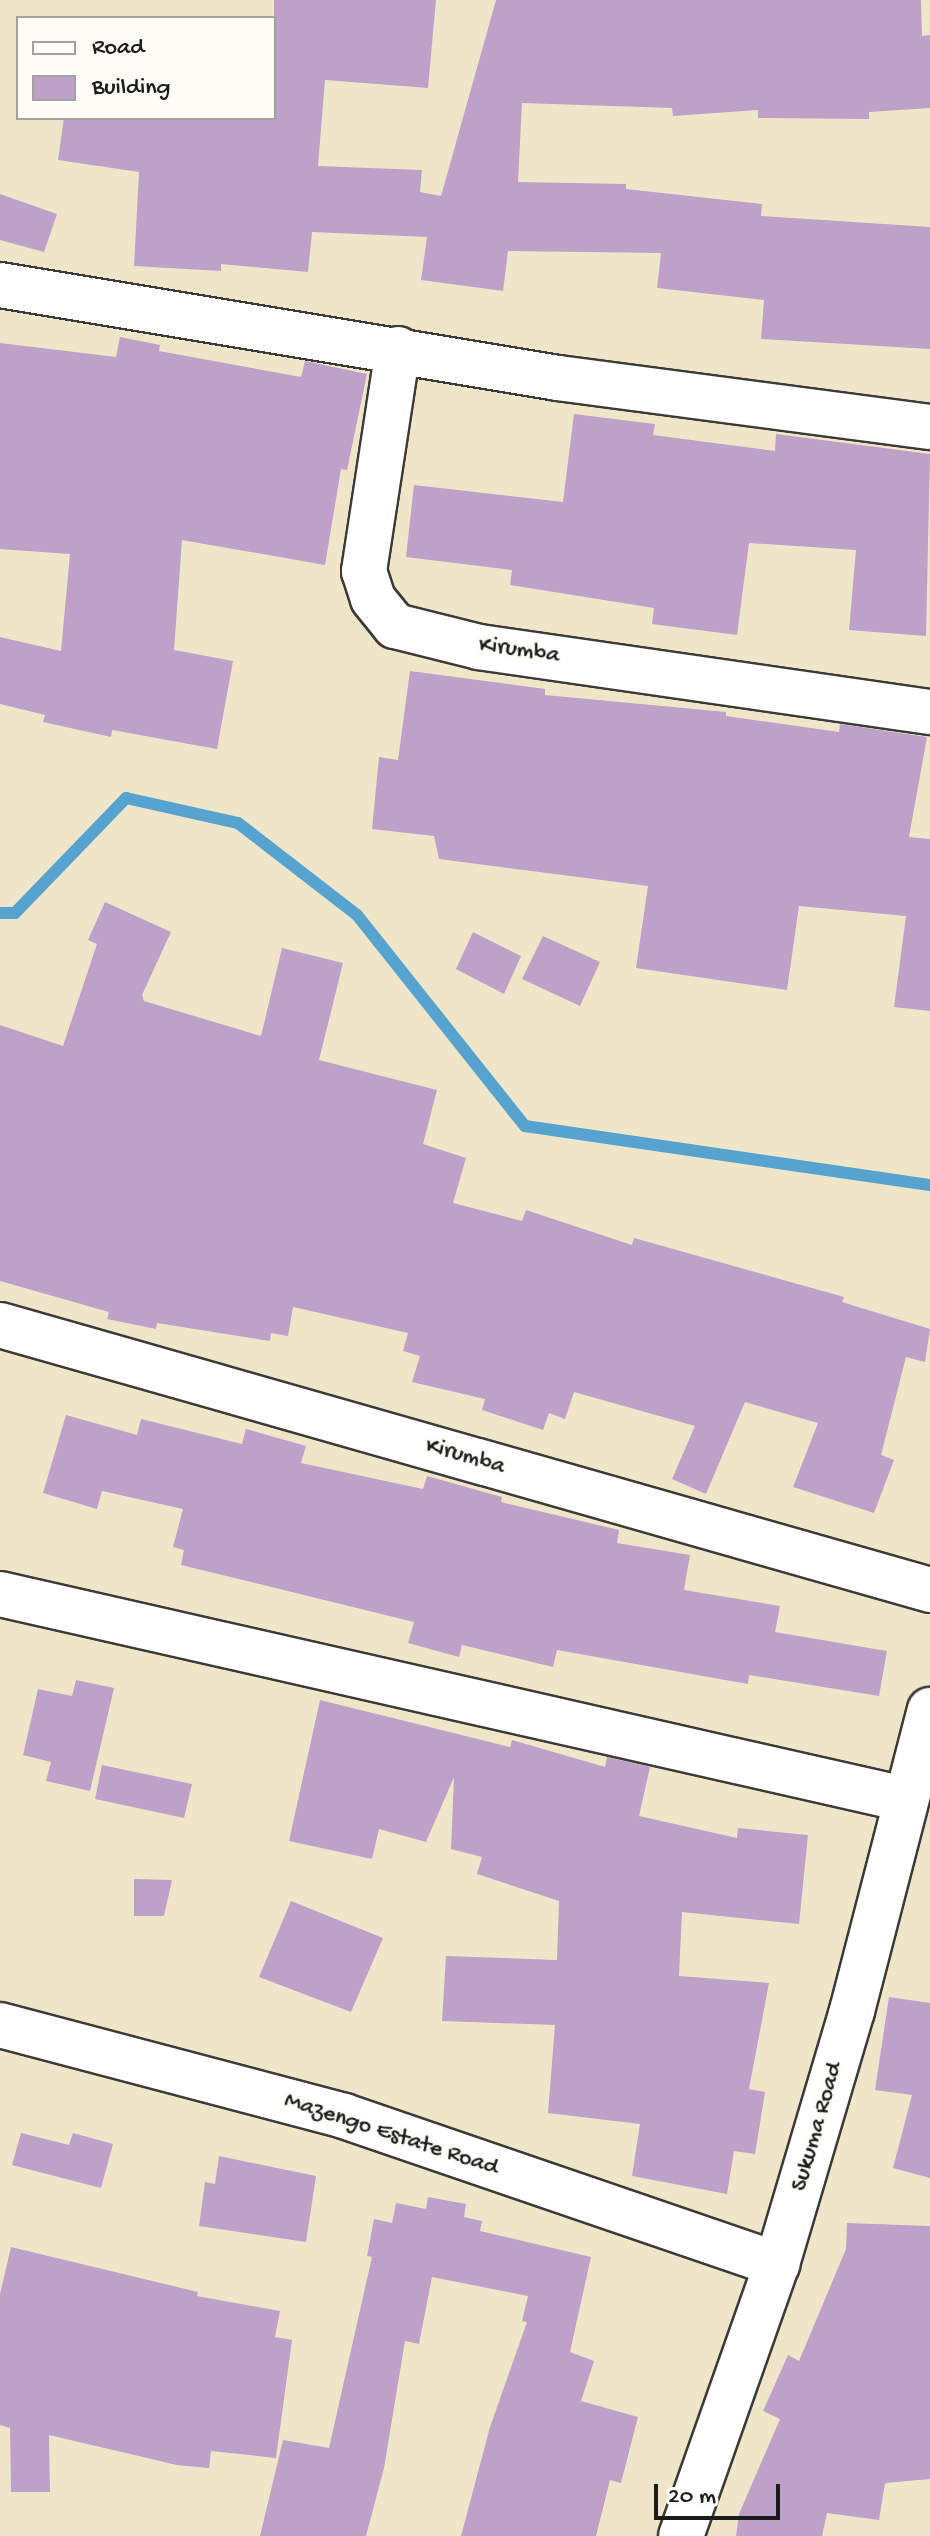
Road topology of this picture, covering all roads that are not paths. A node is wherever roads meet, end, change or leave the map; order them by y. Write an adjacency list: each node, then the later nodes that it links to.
1 (0, 285): 2 (street)
2 (398, 349): 3 (street); 4 (street, Kirumba)
3 (930, 427)
4 (930, 712)
5 (0, 1325): 6 (street, Kirumba)
6 (930, 1590)
7 (0, 1594): 9 (street)
8 (930, 1710): 9 (street, Sukuma Road)
9 (904, 1799): 11 (street, Sukuma Road)
10 (0, 2025): 11 (street, Mazengo Estate Road)
11 (777, 2264): 12 (street, Sukuma Road)
12 (681, 2536)

